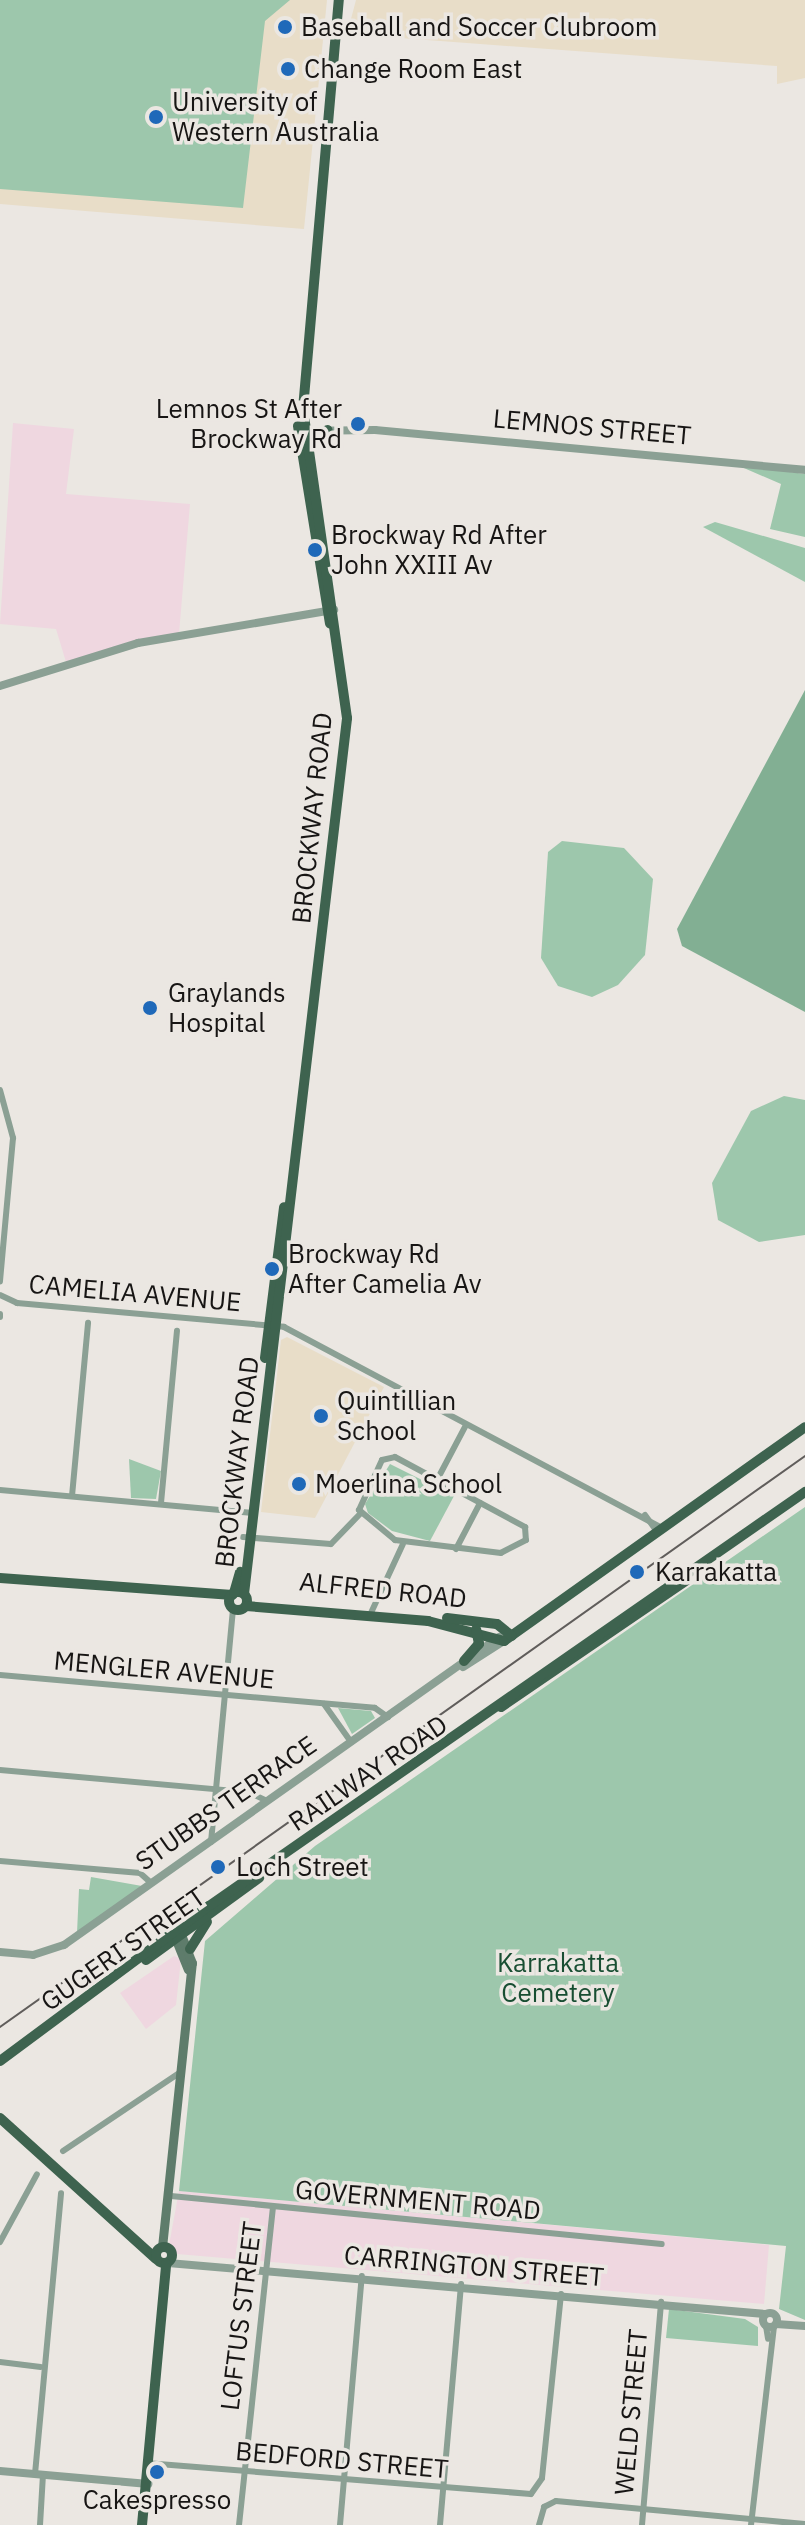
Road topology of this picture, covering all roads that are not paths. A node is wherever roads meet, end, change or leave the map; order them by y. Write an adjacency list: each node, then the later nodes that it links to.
1 (336, 0): 4 (main road, BROCKWAY ROAD)
2 (328, 430): 3 (street, LEMNOS STREET); 4 (main road)
3 (375, 430): 4 (street, LEMNOS STREET); 5 (street, LEMNOS STREET)
4 (303, 431): 6 (main road, BROCKWAY ROAD)
5 (805, 470)
6 (331, 611): 7 (street); 12 (main road, BROCKWAY ROAD)
7 (0, 686)
8 (0, 1090): 9 (street)
9 (0, 1281)
10 (0, 1295): 12 (street, CAMELIA AVENUE)
11 (88, 1323): 20 (street)
12 (273, 1325): 15 (street); 24 (main road, BROCKWAY ROAD)
13 (177, 1331): 22 (street)
14 (805, 1420): 26 (main road, STUBBS TERRACE)
15 (466, 1425): 17 (street); 26 (street)
16 (805, 1427): 26 (main road, STUBBS TERRACE)
17 (437, 1480): 23 (street); 25 (street)
18 (0, 1490): 20 (street)
19 (805, 1492): 40 (main road, RAILWAY ROAD)
20 (72, 1496): 22 (street)
21 (805, 1499): 40 (main road, RAILWAY ROAD)
22 (161, 1503): 24 (street)
23 (480, 1503): 29 (street); 29 (street)
24 (250, 1512): 27 (main road, BROCKWAY ROAD)
25 (360, 1514): 27 (street); 28 (street)
26 (656, 1527): 34 (main road, STUBBS TERRACE)
27 (246, 1537): 31 (main road, BROCKWAY ROAD)
28 (403, 1544): 29 (street); 32 (street)
29 (456, 1549)
30 (0, 1580): 31 (main road, ALFRED ROAD)
31 (238, 1600): 32 (main road, ALFRED ROAD); 38 (street, BROCKWAY ROAD)
32 (370, 1613): 33 (main road, ALFRED ROAD); 34 (main road, ALFRED ROAD)
33 (476, 1629): 34 (main road, ALFRED ROAD); 35 (main road)
34 (506, 1636): 35 (street, STUBBS TERRACE); 37 (street, STUBBS TERRACE)
35 (464, 1661): 37 (street, STUBBS TERRACE)
36 (0, 1675): 38 (street, MENGLER AVENUE)
37 (441, 1679): 41 (street, STUBBS TERRACE)
38 (228, 1695): 39 (street, MENGLER AVENUE); 44 (street, BROCKWAY ROAD)
39 (324, 1704): 41 (street, MENGLER AVENUE); 42 (street)
40 (501, 1707): 48 (main road, RAILWAY ROAD)
41 (388, 1717): 42 (street, STUBBS TERRACE)
42 (351, 1742): 45 (street, STUBBS TERRACE)
43 (0, 1770): 44 (street)
44 (217, 1790): 45 (street); 46 (street, BROCKWAY ROAD)
45 (267, 1801): 46 (street, STUBBS TERRACE)
46 (211, 1842): 49 (street, STUBBS TERRACE)
47 (0, 1861): 49 (street)
48 (272, 1865): 50 (main road, GUGERI STREET); 51 (main road, RAILWAY ROAD)
49 (151, 1883): 53 (street, STUBBS TERRACE)
50 (210, 1917): 51 (main road, GUGERI STREET); 52 (main road)
51 (178, 1934): 52 (main road); 54 (main road); 55 (main road, GUGERI STREET); 56 (main road, GUGERI STREET)
52 (190, 1949): 54 (main road)
53 (0, 1952)
54 (189, 1977): 57 (main road)
55 (0, 2061)
56 (0, 2070)
57 (179, 2073): 59 (street); 62 (main road)
58 (0, 2118): 66 (main road)
59 (63, 2151)
60 (37, 2174): 64 (street)
61 (61, 2193): 75 (street)
62 (171, 2196): 63 (street, GOVERNMENT ROAD); 66 (main road)
63 (273, 2207): 65 (street, GOVERNMENT ROAD); 67 (street, LOFTUS STREET)
64 (0, 2242)
65 (662, 2244)
66 (164, 2256): 67 (street, CARRINGTON STREET); 76 (main road)
67 (265, 2267): 68 (street, CARRINGTON STREET); 78 (street, LOFTUS STREET)
68 (362, 2276): 69 (street, CARRINGTON STREET); 80 (street)
69 (461, 2284): 70 (street, CARRINGTON STREET); 82 (street)
70 (561, 2294): 71 (street, CARRINGTON STREET); 82 (street, BEDFORD STREET)
71 (661, 2302): 72 (street, CARRINGTON STREET); 83 (street, WELD STREET)
72 (770, 2322): 73 (street, CARRINGTON STREET); 85 (street)
73 (805, 2326)
74 (0, 2362): 75 (street)
75 (41, 2367): 79 (street)
76 (147, 2463): 78 (street, BEDFORD STREET); 81 (main road)
77 (0, 2471): 79 (street)
78 (244, 2472): 80 (street, BEDFORD STREET); 88 (street, LOFTUS STREET)
79 (39, 2475): 81 (street); 87 (street)
80 (344, 2481): 82 (street, BEDFORD STREET); 89 (street)
81 (145, 2484): 84 (main road)
82 (443, 2490): 90 (street)
83 (643, 2508): 85 (street); 91 (street); 92 (street, WELD STREET)
84 (142, 2522)
85 (752, 2522): 86 (street)
86 (805, 2524)
87 (40, 2525)
88 (239, 2525)
89 (340, 2525)
90 (440, 2525)
91 (539, 2525)
92 (642, 2525)

